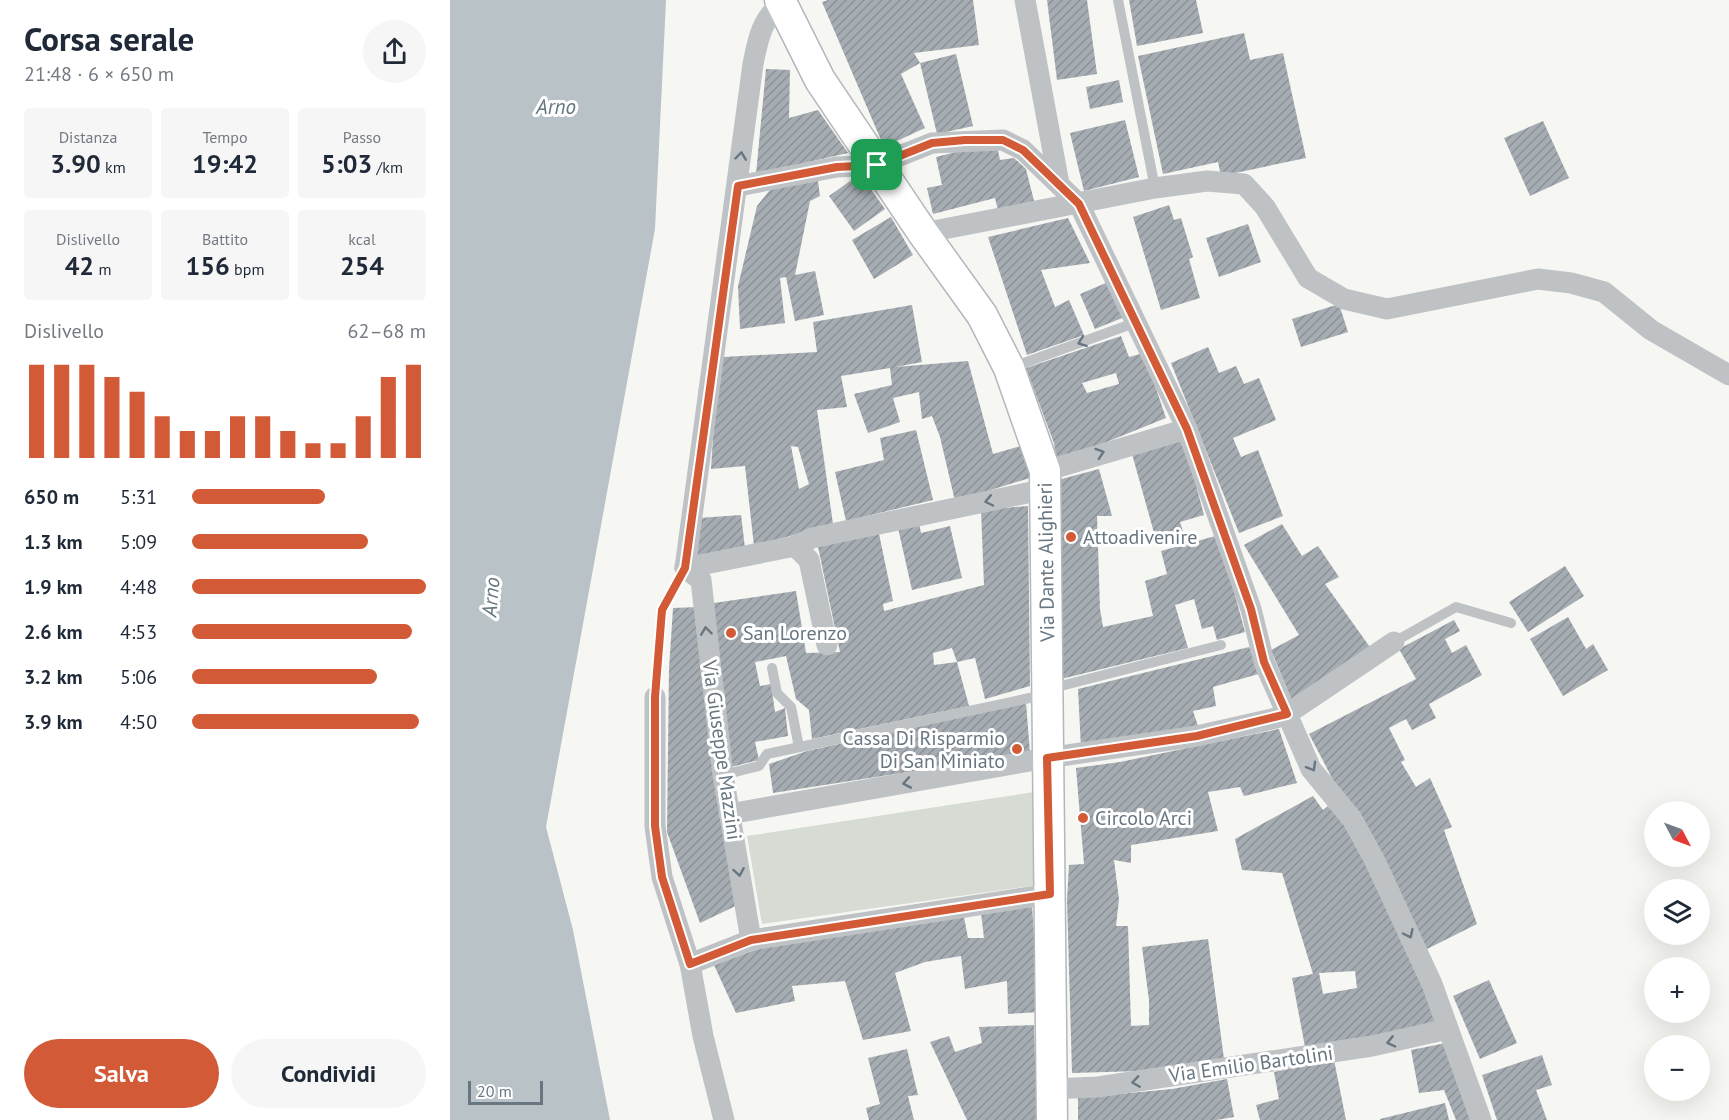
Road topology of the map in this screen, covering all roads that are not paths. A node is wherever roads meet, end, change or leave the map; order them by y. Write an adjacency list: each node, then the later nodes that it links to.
1 (1025, 0): 5 (street)
2 (1118, 0): 7 (lane)
3 (780, 2): 4 (main road, Via Dante Alighieri); 6 (street, one-way to 3)
4 (877, 165): 5 (street); 6 (street); 9 (main road, Via Dante Alighieri)
5 (1059, 184): 8 (street)
6 (738, 186): 16 (street)
7 (1155, 188): 8 (street); 12 (street)
8 (1079, 204): 9 (street); 10 (street)
9 (923, 233): 11 (main road, Via Dante Alighieri)
10 (1137, 322): 11 (lane, one-way to 11); 13 (street)
11 (1009, 368): 14 (main road, Via Dante Alighieri)
12 (1729, 375)
13 (1187, 429): 14 (street, one-way to 13); 24 (street)
14 (1045, 480): 15 (street, one-way to 15); 22 (main road, Via Dante Alighieri)
15 (795, 546): 16 (street); 19 (street)
16 (685, 568): 23 (lane); 27 (street, Via Giuseppe Mazzini, one-way to 16)
17 (1511, 623): 18 (lane)
18 (1394, 642): 24 (street)
19 (827, 645)
20 (1221, 645): 22 (lane)
21 (772, 668): 25 (lane)
22 (1048, 692): 25 (lane); 26 (main road, Via Dante Alighieri)
23 (655, 697): 31 (street)
24 (1287, 714): 26 (street); 32 (street, one-way to 32)
25 (799, 747): 27 (lane)
26 (1047, 758): 28 (street, one-way to 28); 29 (main road, Via Dante Alighieri)
27 (723, 774): 28 (street, Via Giuseppe Mazzini)
28 (729, 814): 30 (street, Via Giuseppe Mazzini, one-way to 30)
29 (1050, 894): 30 (street); 33 (main road, Via Dante Alighieri)
30 (751, 940): 31 (street)
31 (690, 964): 34 (street)
32 (1448, 1029): 33 (street, Via Emilio Bartolini, one-way to 33); 36 (street)
33 (1052, 1089): 35 (main road, Via Dante Alighieri)
34 (724, 1120)
35 (1052, 1120)
36 (1481, 1120)

